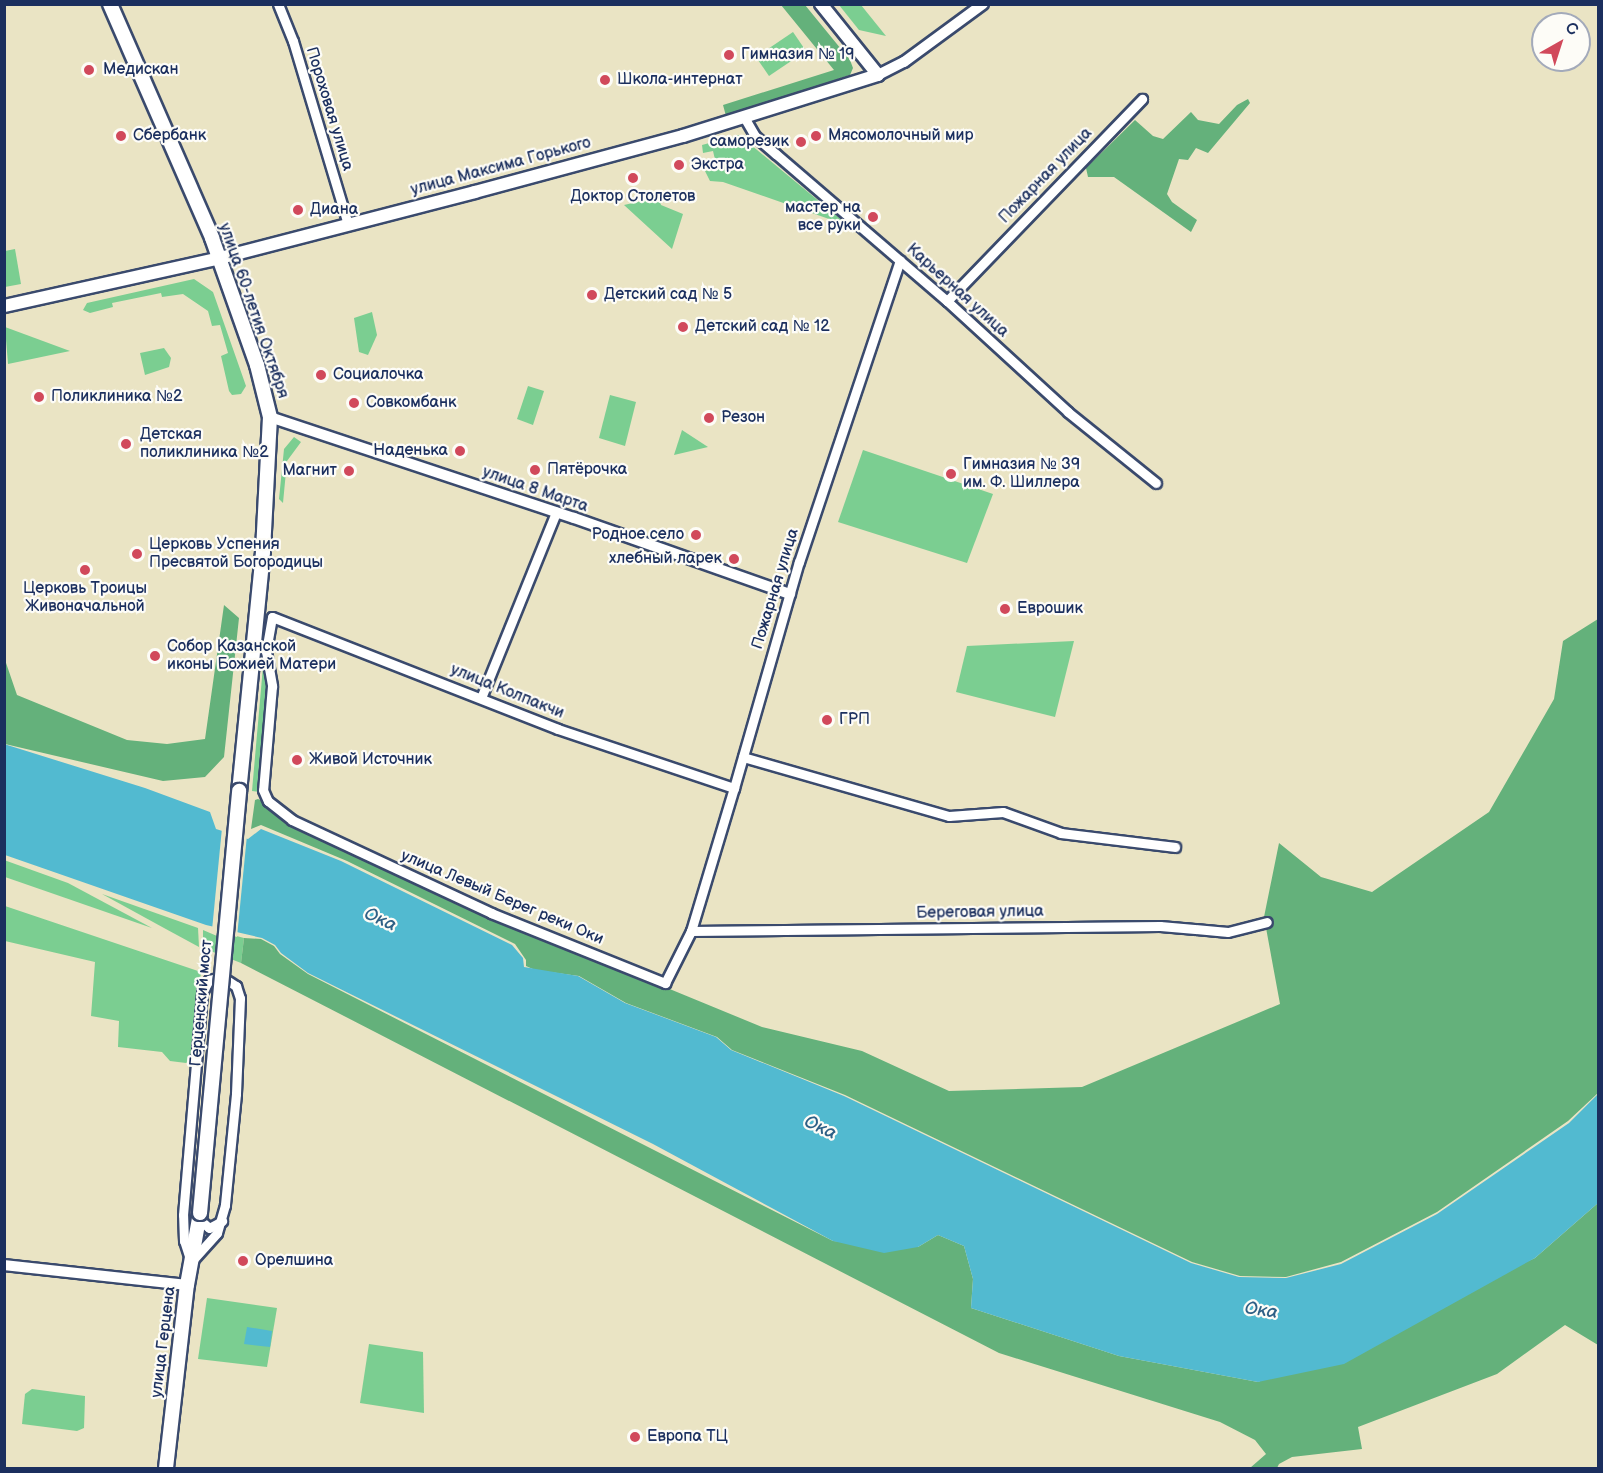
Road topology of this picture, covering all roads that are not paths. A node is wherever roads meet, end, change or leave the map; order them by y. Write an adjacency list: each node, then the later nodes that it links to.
1 (110, 4): 9 (main road, улица 60-летия Октября)
2 (278, 4): 8 (street, Пороховая улица)
3 (821, 4): 5 (main road)
4 (983, 4): 5 (street, улица Максима Горького)
5 (878, 75): 7 (main road, улица Максима Горького)
6 (1142, 99): 11 (street, Пожарная улица)
7 (744, 117): 8 (main road, улица Максима Горького); 10 (street, Карьерная улица)
8 (348, 224): 9 (main road, улица Максима Горького)
9 (220, 258): 12 (main road, улица Максима Горького); 13 (main road, улица 60-летия Октября)
10 (900, 260): 11 (street, Карьерная улица); 16 (street, Пожарная улица)
11 (947, 301): 14 (street, Карьерная улица)
12 (4, 306)
13 (270, 417): 15 (street, улица 8 Марта); 20 (main road, улица 60-летия Октября)
14 (1156, 483)
15 (556, 512): 16 (street, улица 8 Марта); 17 (street)
16 (790, 594): 18 (street, Пожарная улица)
17 (481, 698): 19 (street, улица Колпакчи); 21 (street, улица Колпакчи)
18 (742, 757): 19 (street, Пожарная улица); 22 (street)
19 (734, 788): 24 (street, Пожарная улица)
20 (239, 791): 25 (main road, Герценский мост, bridge)
21 (278, 809): 24 (street, улица Левый Берег реки Оки)
22 (1175, 847)
23 (1267, 922): 24 (street, Береговая улица)
24 (691, 930)
25 (199, 1216): 26 (street); 27 (main road, улица Герцена)
26 (222, 1221): 27 (street); 27 (street)
27 (191, 1262): 29 (main road, улица Герцена)
28 (4, 1265): 29 (street)
29 (187, 1285): 30 (main road, улица Герцена)
30 (166, 1468)

